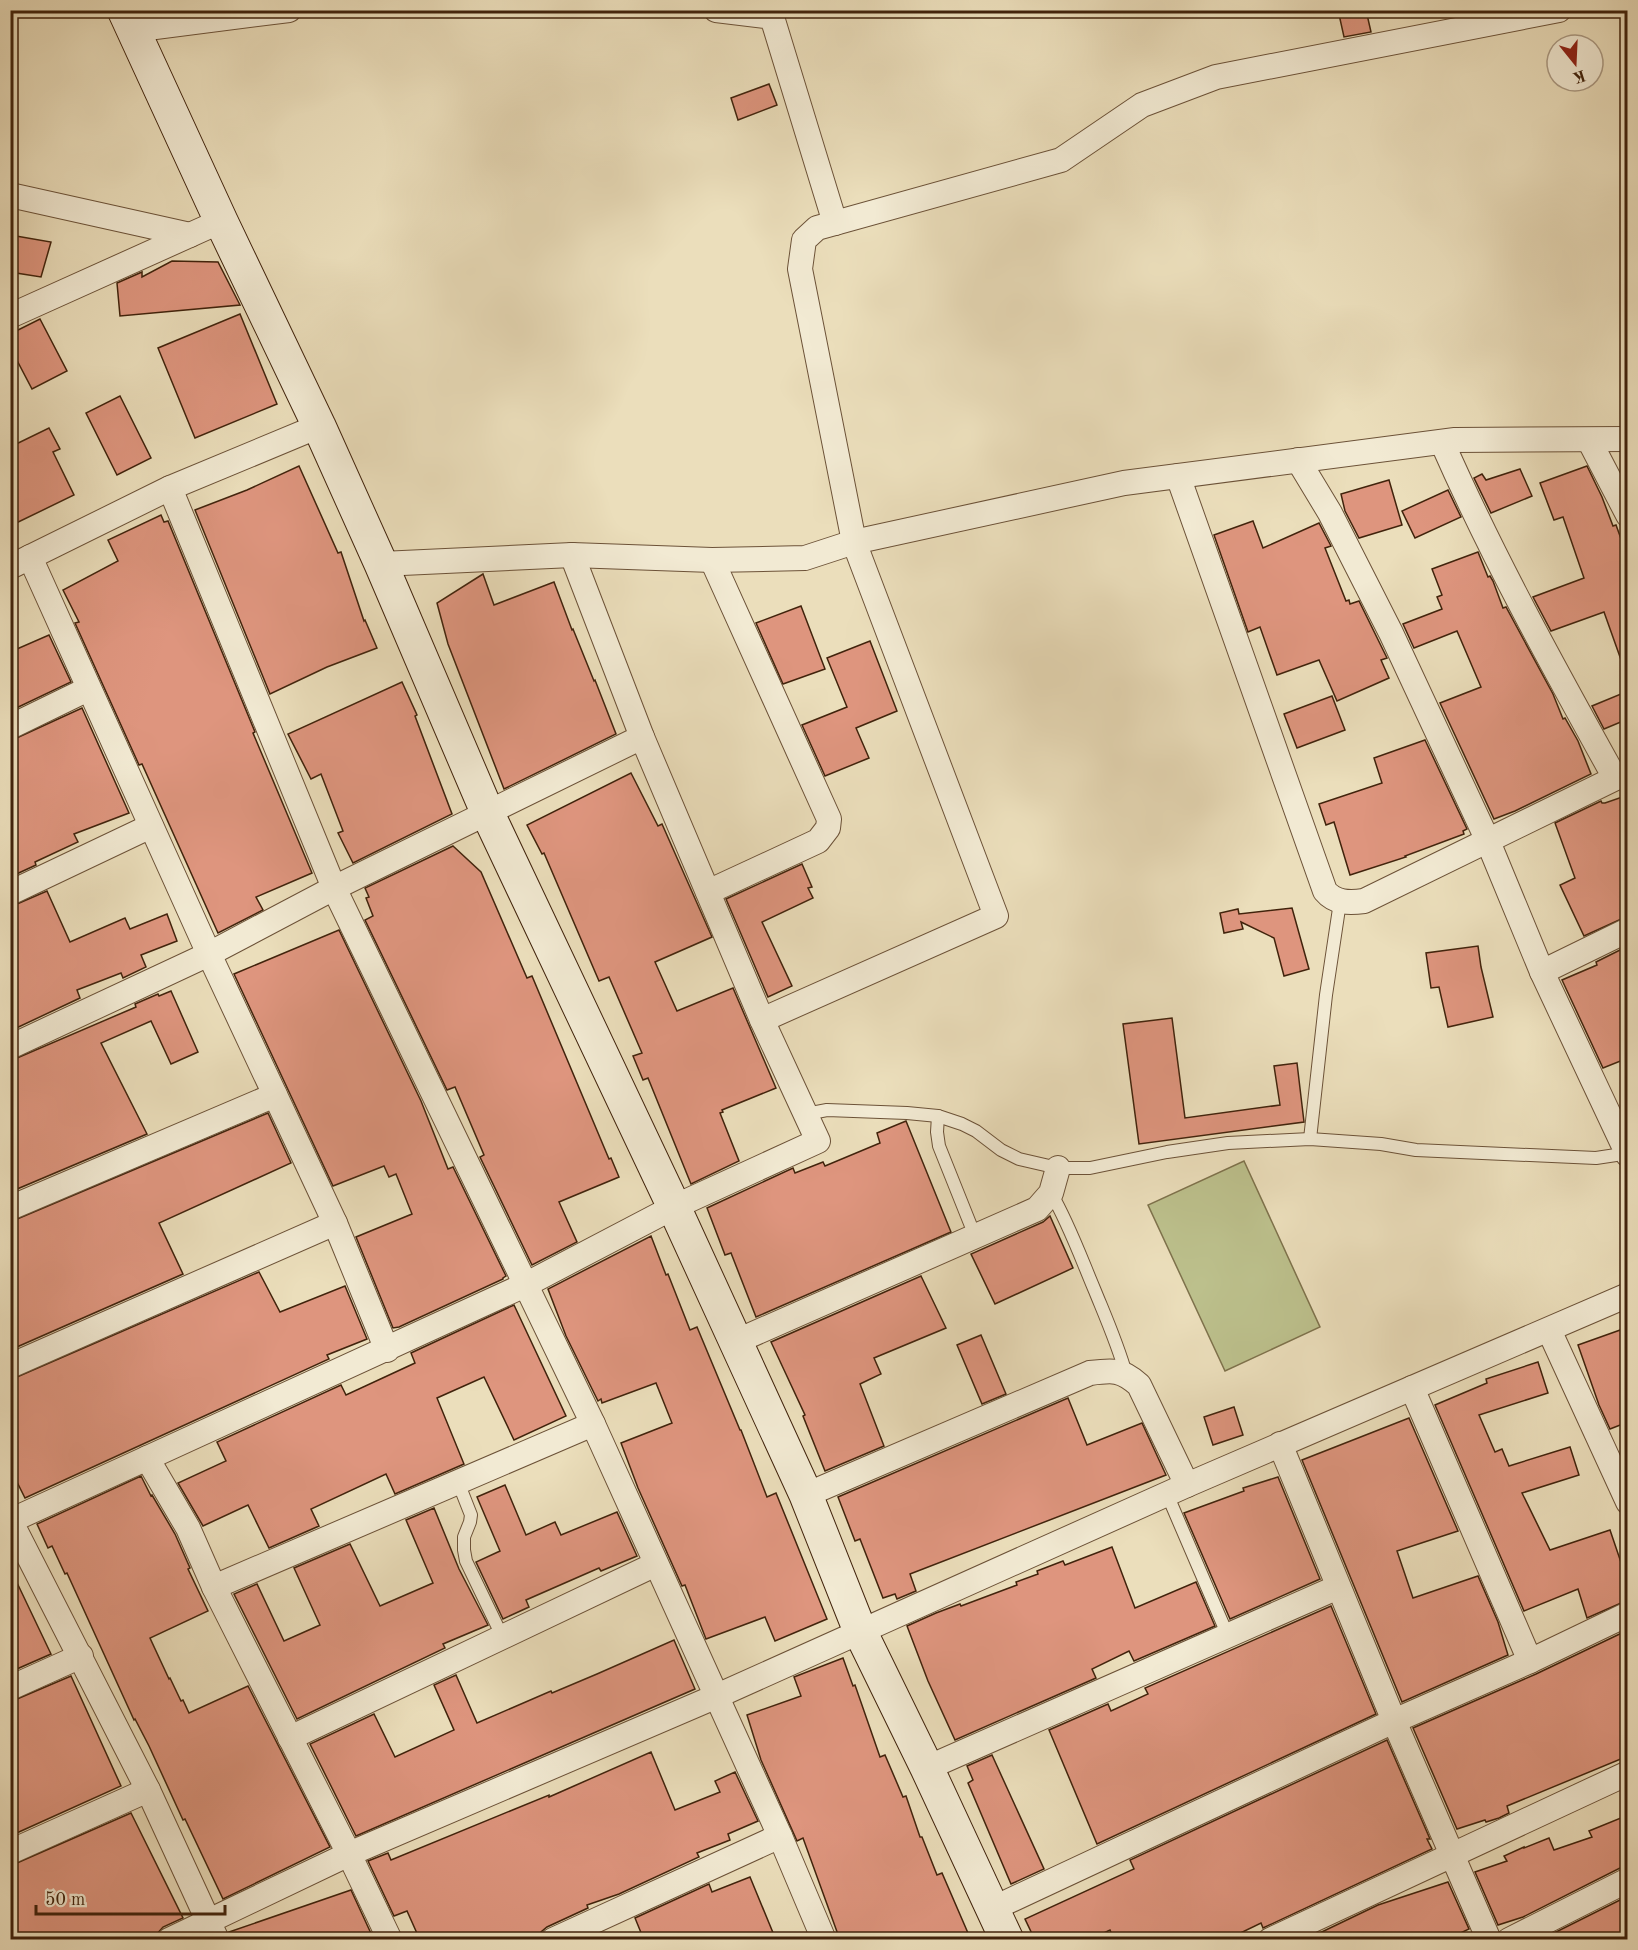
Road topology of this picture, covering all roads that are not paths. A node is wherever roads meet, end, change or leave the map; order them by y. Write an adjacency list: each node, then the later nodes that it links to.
1 (289, 10): 4 (street)
2 (716, 10): 7 (street)
3 (1559, 10): 7 (street)
4 (128, 20): 6 (street)
5 (10, 195): 8 (street)
6 (221, 221): 8 (street); 10 (street)
7 (835, 223): 18 (street)
8 (190, 235): 9 (street)
9 (10, 316)
10 (319, 426): 16 (street); 22 (street)
11 (1628, 440): 12 (street)
12 (1589, 441): 13 (street); 17 (street)
13 (1442, 442): 14 (street); 26 (street)
14 (1298, 460): 15 (street); 29 (street)
15 (1178, 476): 18 (street); 33 (street)
16 (170, 488): 21 (street); 30 (street)
17 (1628, 515)
18 (854, 542): 20 (street); 37 (street)
19 (572, 555): 20 (street); 22 (street); 25 (street)
20 (712, 560): 31 (street)
21 (20, 562): 23 (street)
22 (381, 564): 27 (street)
23 (88, 689): 24 (street); 28 (street)
24 (10, 728)
25 (642, 737): 27 (street); 31 (street)
26 (1621, 775): 29 (street)
27 (488, 814): 30 (street); 46 (street)
28 (151, 826): 32 (street); 35 (street)
29 (1487, 840): 33 (street); 36 (street)
30 (334, 888): 35 (street); 50 (street)
31 (708, 892): 37 (street)
32 (10, 893)
33 (1340, 902): 42 (lane)
34 (1628, 930): 36 (street)
35 (209, 954): 38 (street); 39 (street)
36 (1542, 972): 43 (street)
37 (762, 1020): 40 (street)
38 (10, 1047)
39 (275, 1095): 47 (street); 48 (street)
40 (806, 1114): 41 (lane); 46 (street)
41 (938, 1116): 44 (lane); 49 (lane)
42 (1310, 1139): 43 (lane); 44 (lane)
43 (1626, 1153)
44 (1058, 1168): 45 (street)
45 (1051, 1193): 49 (street); 56 (lane)
46 (674, 1207): 50 (street); 53 (street)
47 (10, 1208)
48 (335, 1223): 54 (street); 55 (street)
49 (975, 1236): 53 (street)
50 (525, 1285): 54 (street); 58 (street)
51 (1628, 1295): 52 (street)
52 (1549, 1330): 57 (street); 64 (street)
53 (735, 1342): 63 (street)
54 (387, 1350): 60 (street)
55 (10, 1366)
56 (1126, 1374): 62 (street); 63 (street)
57 (1412, 1388): 59 (street); 74 (street)
58 (593, 1425): 61 (street); 66 (street)
59 (1280, 1444): 62 (street); 68 (street)
60 (147, 1458): 65 (street); 67 (street)
61 (458, 1482): 67 (street); 72 (lane)
62 (1177, 1490): 70 (street); 71 (lane)
63 (806, 1495): 70 (street)
64 (1628, 1502)
65 (11, 1520): 73 (street)
66 (656, 1564): 72 (street); 76 (street)
67 (214, 1587): 78 (street)
68 (1338, 1587): 71 (street); 77 (street)
69 (1628, 1614): 74 (street)
70 (860, 1631): 76 (street); 79 (street)
71 (1228, 1636): 79 (street)
72 (503, 1638): 78 (street)
73 (81, 1656): 75 (street); 81 (street)
74 (1530, 1661): 77 (street)
75 (10, 1688)
76 (717, 1696): 82 (street); 84 (street)
77 (1394, 1720): 85 (street); 87 (street)
78 (290, 1738): 84 (street)
79 (927, 1768): 87 (street)
80 (1628, 1773): 85 (street)
81 (148, 1790): 83 (street); 88 (street)
82 (780, 1836): 92 (street); 93 (street)
83 (10, 1852)
84 (349, 1854): 88 (street); 91 (street)
85 (1451, 1854): 89 (street); 95 (street)
86 (1628, 1880): 89 (street)
87 (992, 1909): 94 (street)
88 (213, 1930): 90 (street)
89 (1490, 1938)
90 (169, 1940)
91 (390, 1940)
92 (553, 1940)
93 (824, 1940)
94 (1006, 1940)
95 (1270, 1940)

